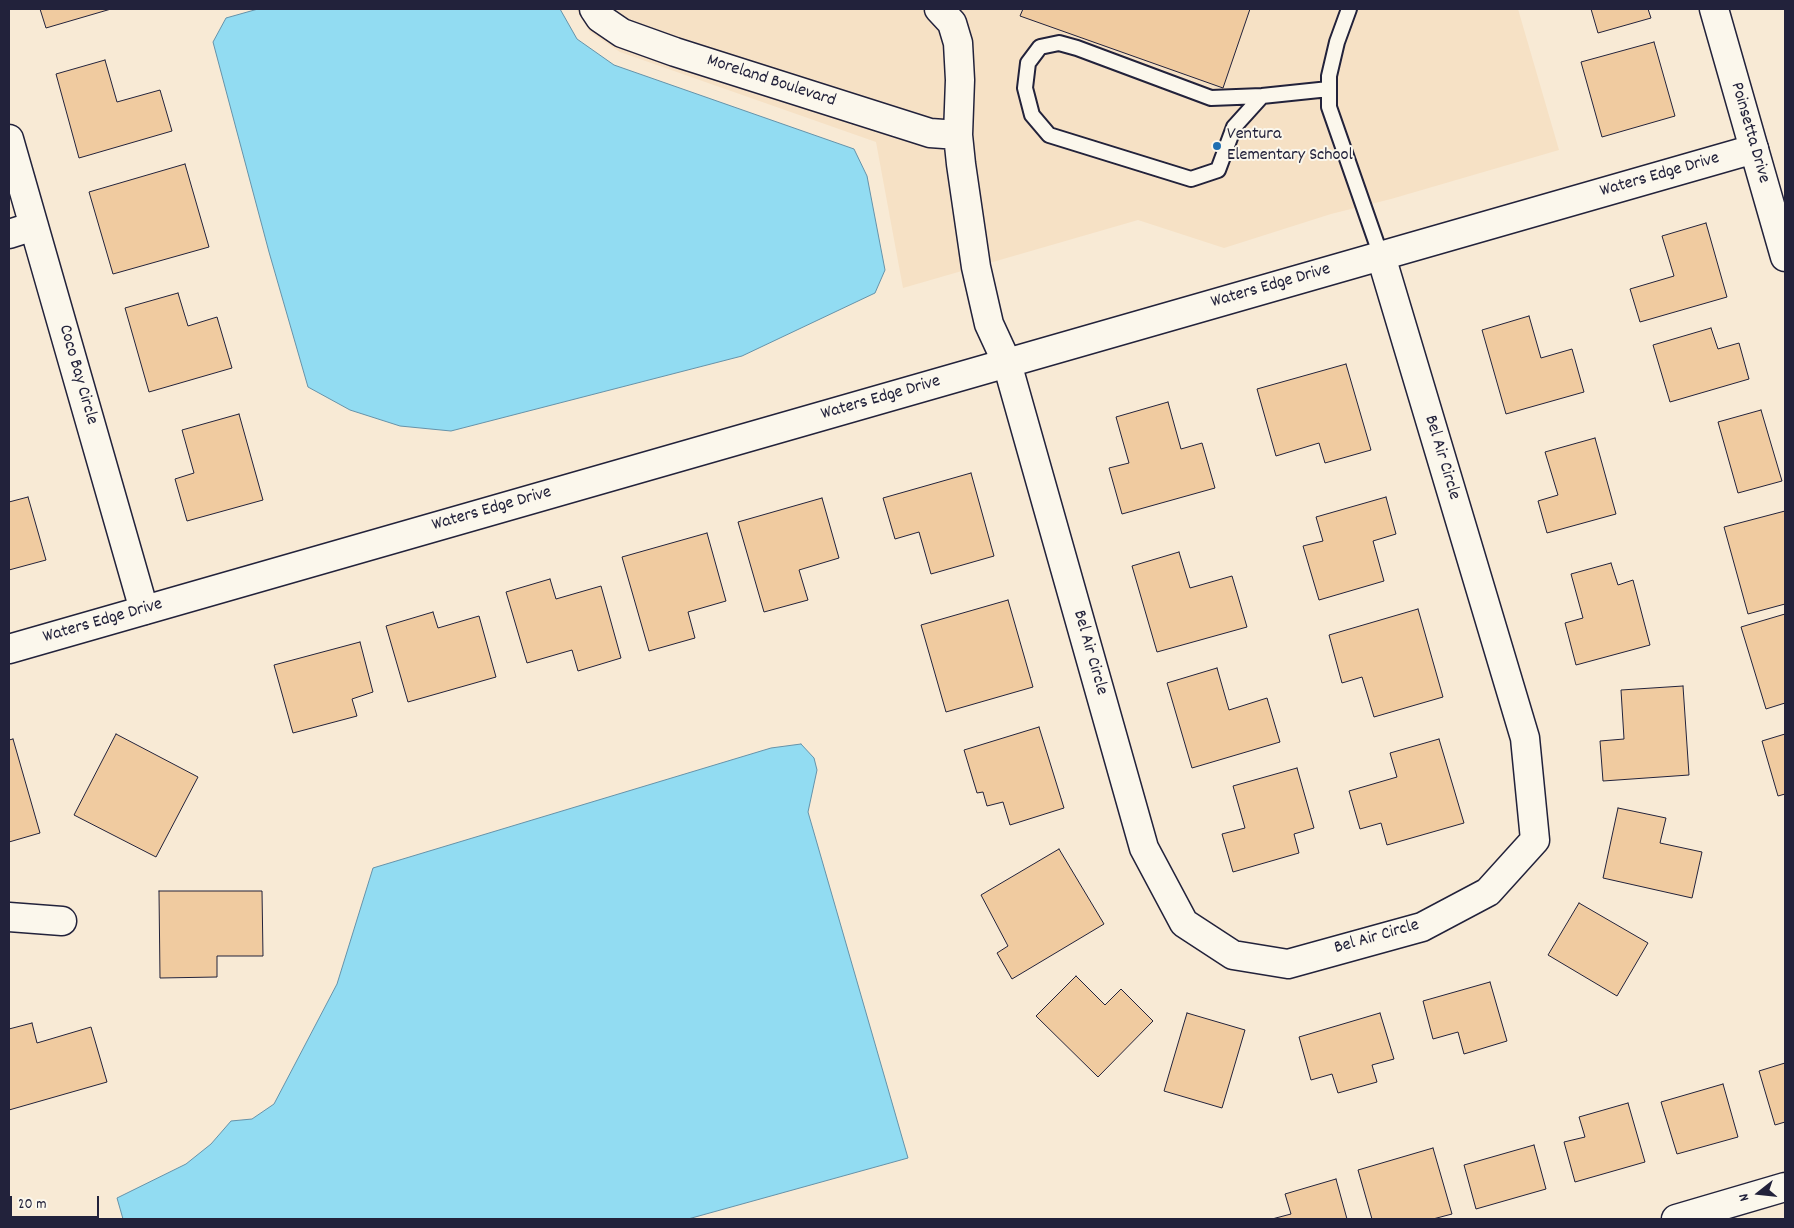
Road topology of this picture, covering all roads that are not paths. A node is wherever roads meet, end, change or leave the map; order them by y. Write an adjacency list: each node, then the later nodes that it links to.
1 (594, 9): 7 (street, Moreland Boulevard)
2 (940, 9): 7 (street)
3 (1349, 9): 5 (lane)
4 (1714, 9): 9 (street, Poinsetta Drive)
5 (1329, 89): 6 (lane); 12 (lane)
6 (1262, 96): 6 (lane)
7 (958, 135): 14 (street)
8 (9, 139): 11 (street, Coco Bay Circle)
9 (1754, 149): 10 (street, Poinsetta Drive); 12 (street, Waters Edge Drive)
10 (1781, 226): 13 (street, Poinsetta Drive)
11 (21, 230): 15 (street, Coco Bay Circle)
12 (1381, 256): 14 (street, Waters Edge Drive); 14 (street, Bel Air Circle)
13 (1785, 257)
14 (1007, 363): 15 (street, Waters Edge Drive)
15 (144, 610): 16 (street, Waters Edge Drive)
16 (9, 650)
17 (9, 917): 18 (street)
18 (62, 921)
19 (1785, 1188): 20 (street)
20 (1705, 1215): 21 (street)
21 (1676, 1219)

